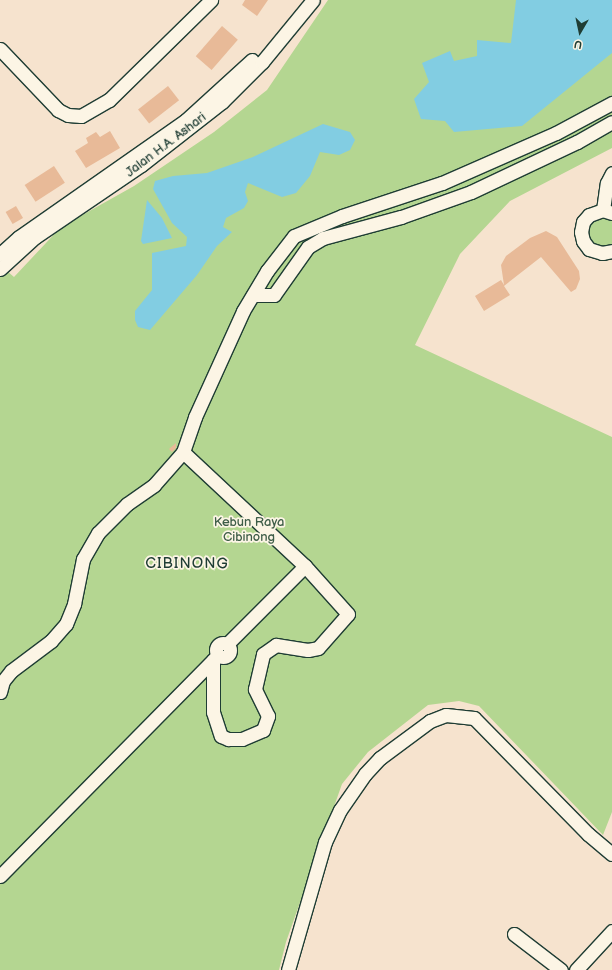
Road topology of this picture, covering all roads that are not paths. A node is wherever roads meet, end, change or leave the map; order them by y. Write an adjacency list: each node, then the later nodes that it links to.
1 (211, 0): 5 (street)
2 (302, 0): 4 (street, Jalan H.A. Ashari)
3 (313, 0): 4 (street, Jalan H.A. Ashari)
4 (296, 17): 10 (street, Jalan H.A. Ashari)
5 (0, 49)
6 (612, 103): 14 (street)
7 (612, 122): 14 (street)
8 (612, 173): 9 (street)
9 (607, 212): 11 (street)
10 (22, 241): 12 (street, Jalan H.A. Ashari); 13 (street, Jalan H.A. Ashari)
11 (612, 251)
12 (0, 254)
13 (0, 269)
14 (253, 295): 15 (street)
15 (183, 452): 16 (street); 18 (street)
16 (304, 566): 17 (street); 17 (street)
17 (215, 658): 20 (street)
18 (0, 692)
19 (612, 854): 23 (street)
20 (1, 874)
21 (612, 931): 25 (street)
22 (514, 934): 24 (street)
23 (288, 970)
24 (561, 970)
25 (576, 970)

